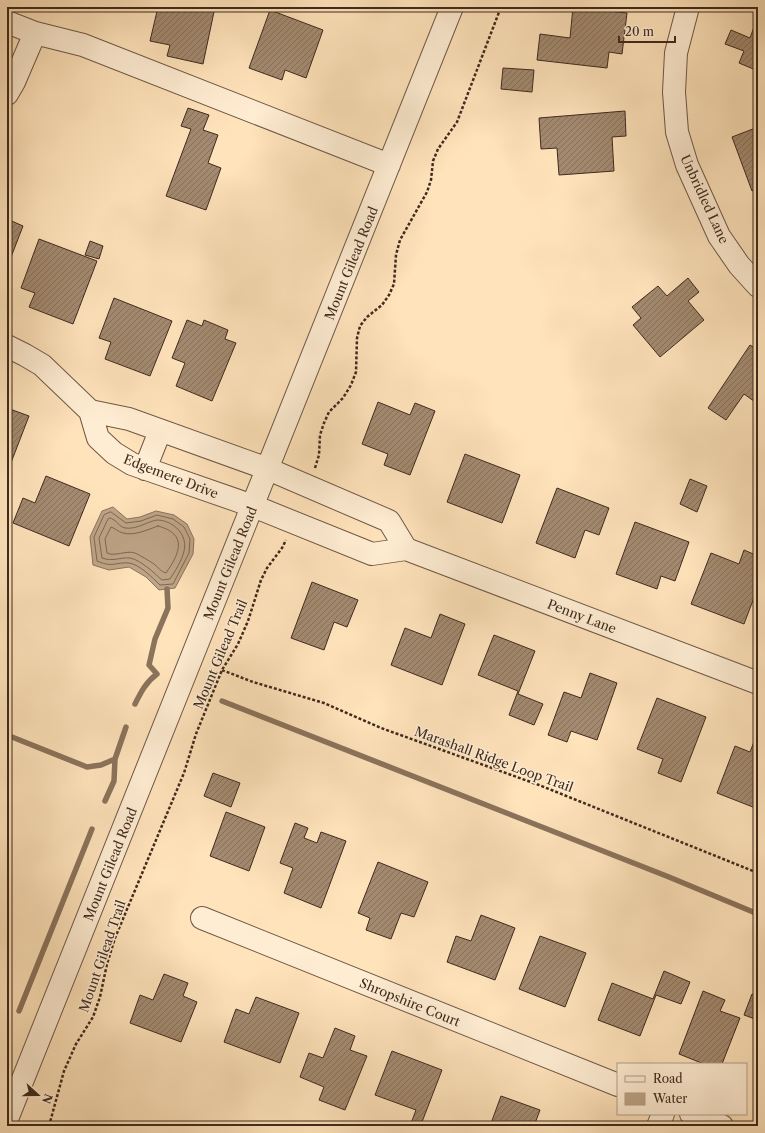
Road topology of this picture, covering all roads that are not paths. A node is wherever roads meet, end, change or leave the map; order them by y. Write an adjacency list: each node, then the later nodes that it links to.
1 (452, 7): 6 (street, Mount Gilead Road)
2 (688, 7): 7 (street, Unbridled Lane)
3 (7, 22): 4 (street)
4 (35, 33): 5 (street); 6 (street)
5 (7, 94)
6 (389, 165): 12 (street, Mount Gilead Road)
7 (758, 286)
8 (7, 346): 9 (street, Edgemere Drive)
9 (90, 411): 10 (street); 11 (street, Edgemere Drive)
10 (160, 431): 11 (street); 12 (street)
11 (145, 469): 13 (street, Edgemere Drive)
12 (268, 469): 13 (street, Mount Gilead Road); 14 (street)
13 (253, 506): 14 (street, Penny Lane); 20 (street, Mount Gilead Road)
14 (406, 549): 15 (street, Penny Lane)
15 (758, 683)
16 (202, 918): 17 (street, Shropshire Court)
17 (617, 1085)
18 (663, 1115): 21 (street)
19 (694, 1115): 22 (street)
20 (7, 1119)
21 (658, 1126)
22 (722, 1126)

